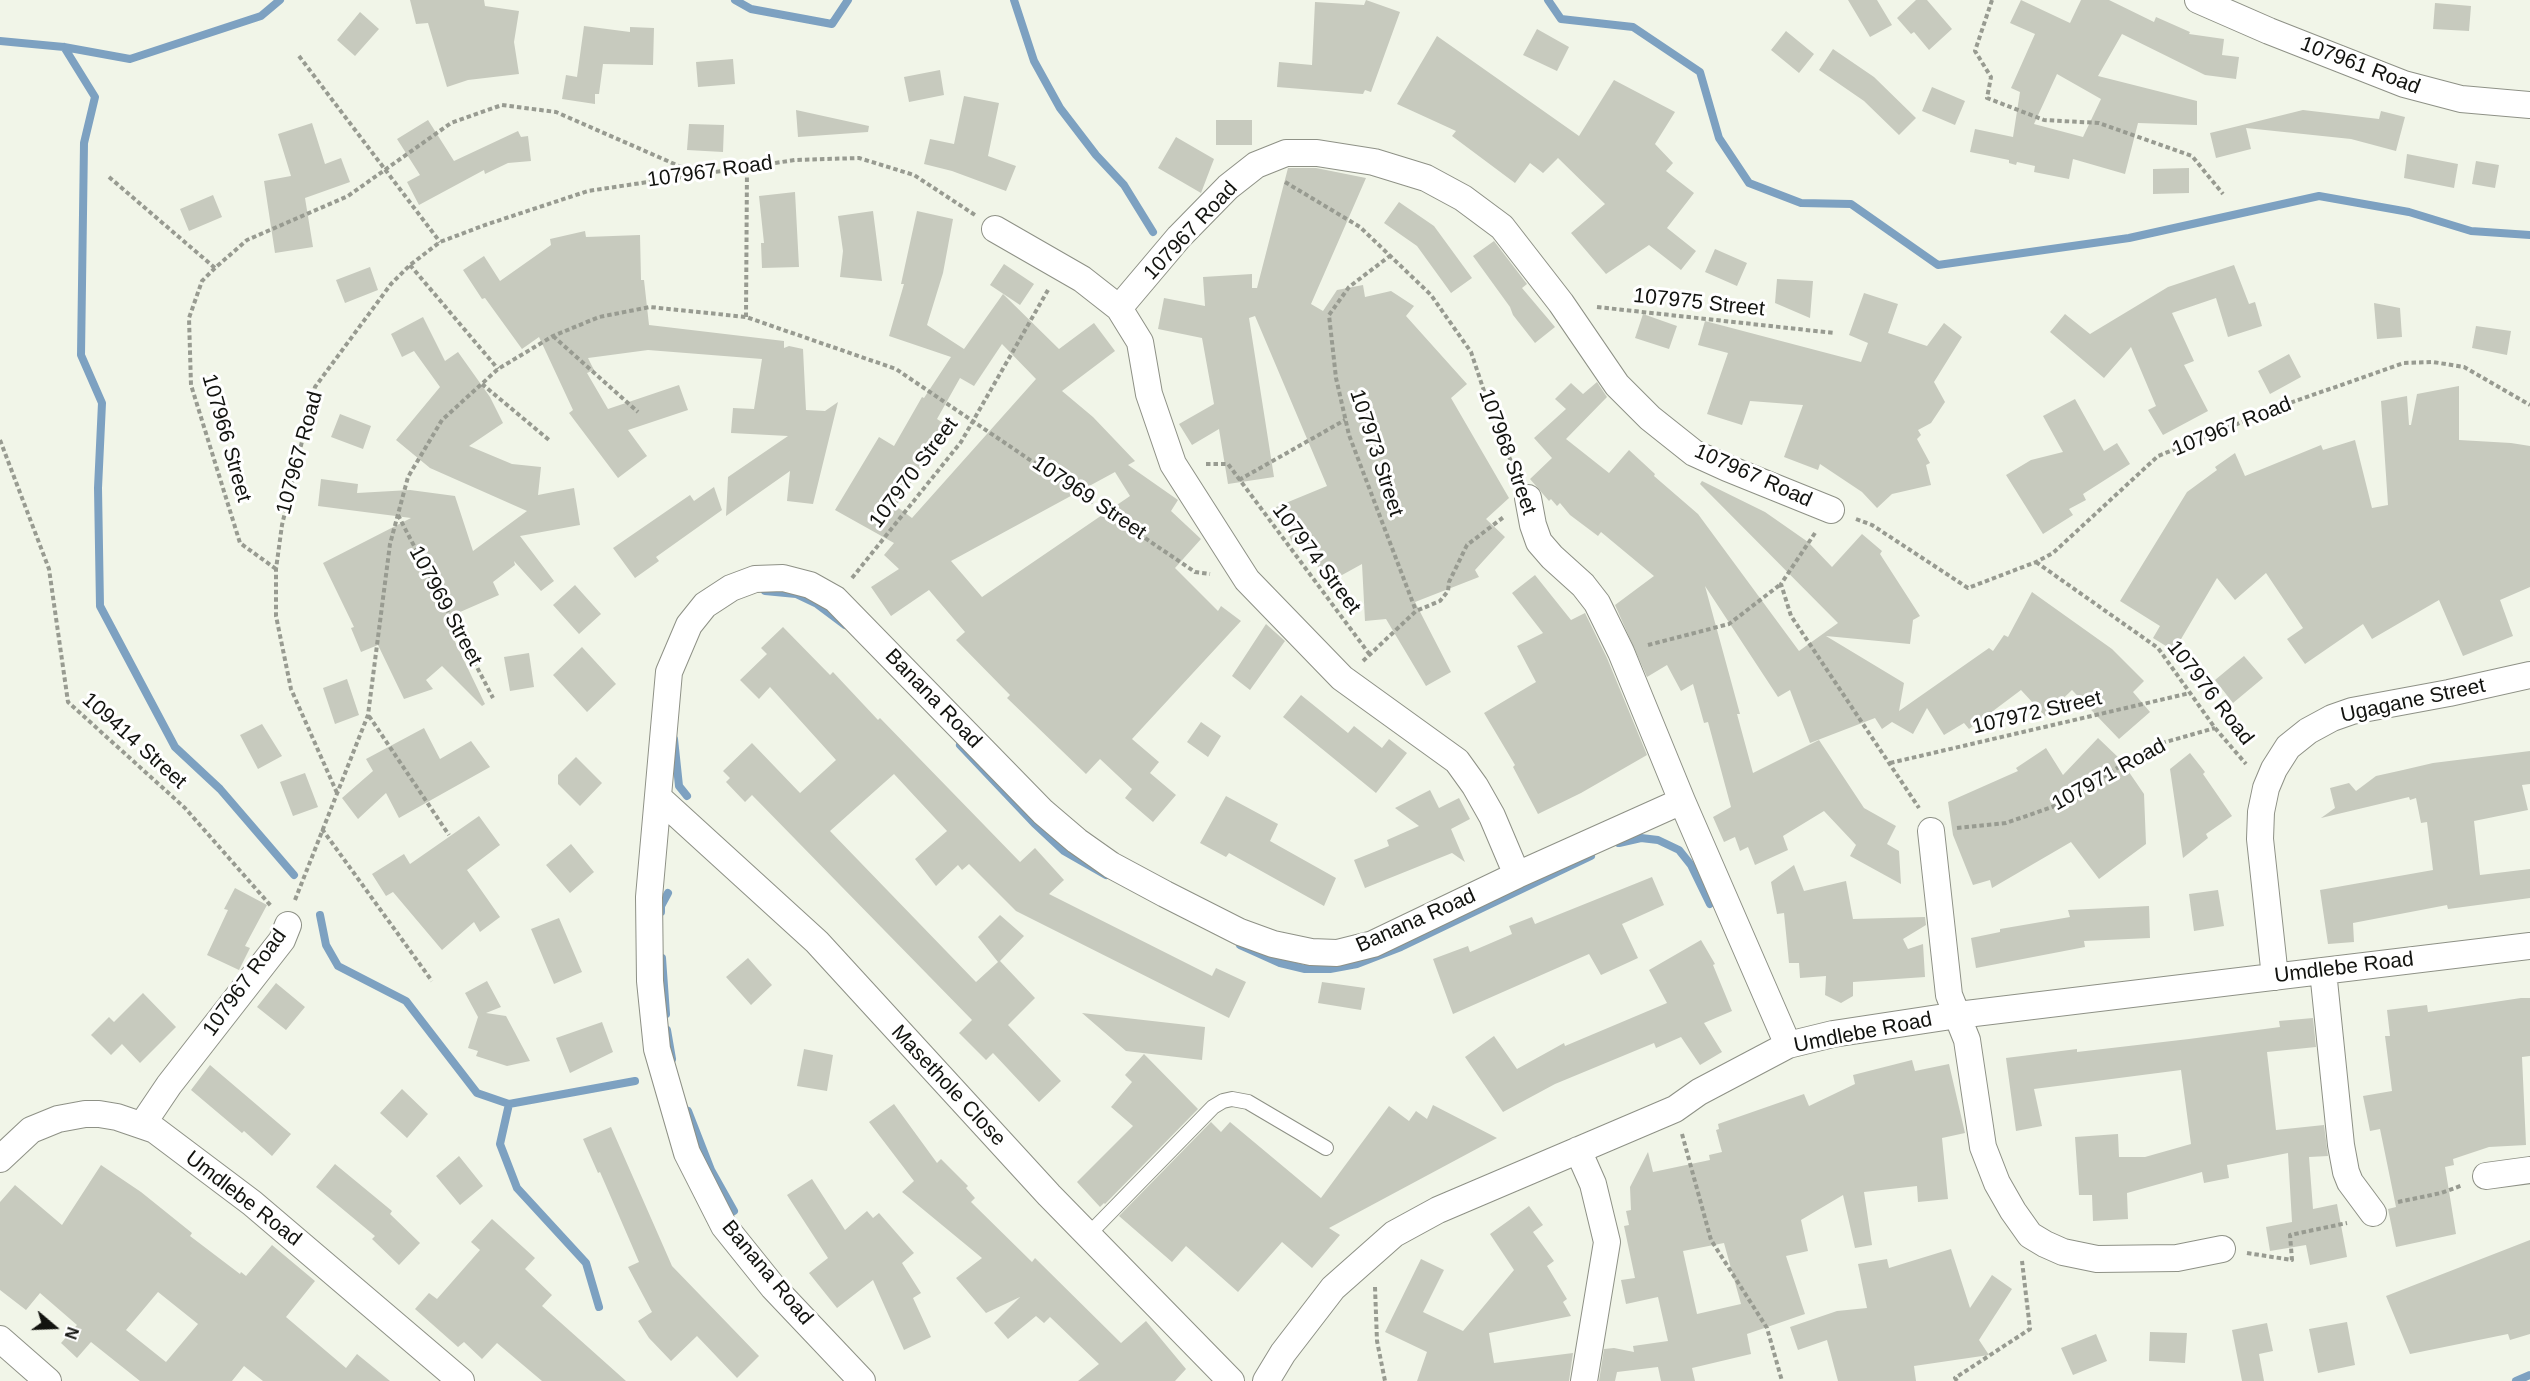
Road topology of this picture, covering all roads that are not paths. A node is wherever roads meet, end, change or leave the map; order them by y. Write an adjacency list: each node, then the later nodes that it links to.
1 (2198, 0): 2 (street, 107961 Road)
2 (2530, 105)
3 (995, 229): 4 (street)
4 (1119, 308): 6 (street, 107967 Road); 11 (street)
5 (1528, 498): 9 (street, 107968 Street)
6 (1831, 510)
7 (2530, 675): 15 (street, Ugagane Street)
8 (659, 798): 11 (street, Banana Road); 25 (street, Masethole Close); 30 (street, Banana Road)
9 (1682, 801): 11 (street, Banana Road); 17 (street)
10 (1931, 831): 16 (street)
11 (1517, 875)
12 (288, 925): 18 (street, 107967 Road)
13 (2530, 946): 14 (street, Umdlebe Road)
14 (2324, 971): 15 (street, Umdlebe Road); 24 (street)
15 (2274, 977): 16 (street, Umdlebe Road)
16 (1958, 1015): 17 (street, Umdlebe Road); 26 (street)
17 (1788, 1046): 20 (street, Umdlebe Road)
18 (142, 1125): 21 (street, Umdlebe Road); 29 (street, Umdlebe Road)
19 (1326, 1148): 25 (lane)
20 (1578, 1150): 32 (street, Umdlebe Road); 33 (street)
21 (0, 1159)
22 (2530, 1170): 23 (street)
23 (2486, 1176)
24 (2373, 1213)
25 (1088, 1235): 31 (street, Masethole Close)
26 (2222, 1249)
27 (0, 1339): 28 (street)
28 (48, 1381)
29 (461, 1381)
30 (862, 1381)
31 (1231, 1381)
32 (1266, 1381)
33 (1584, 1381)

